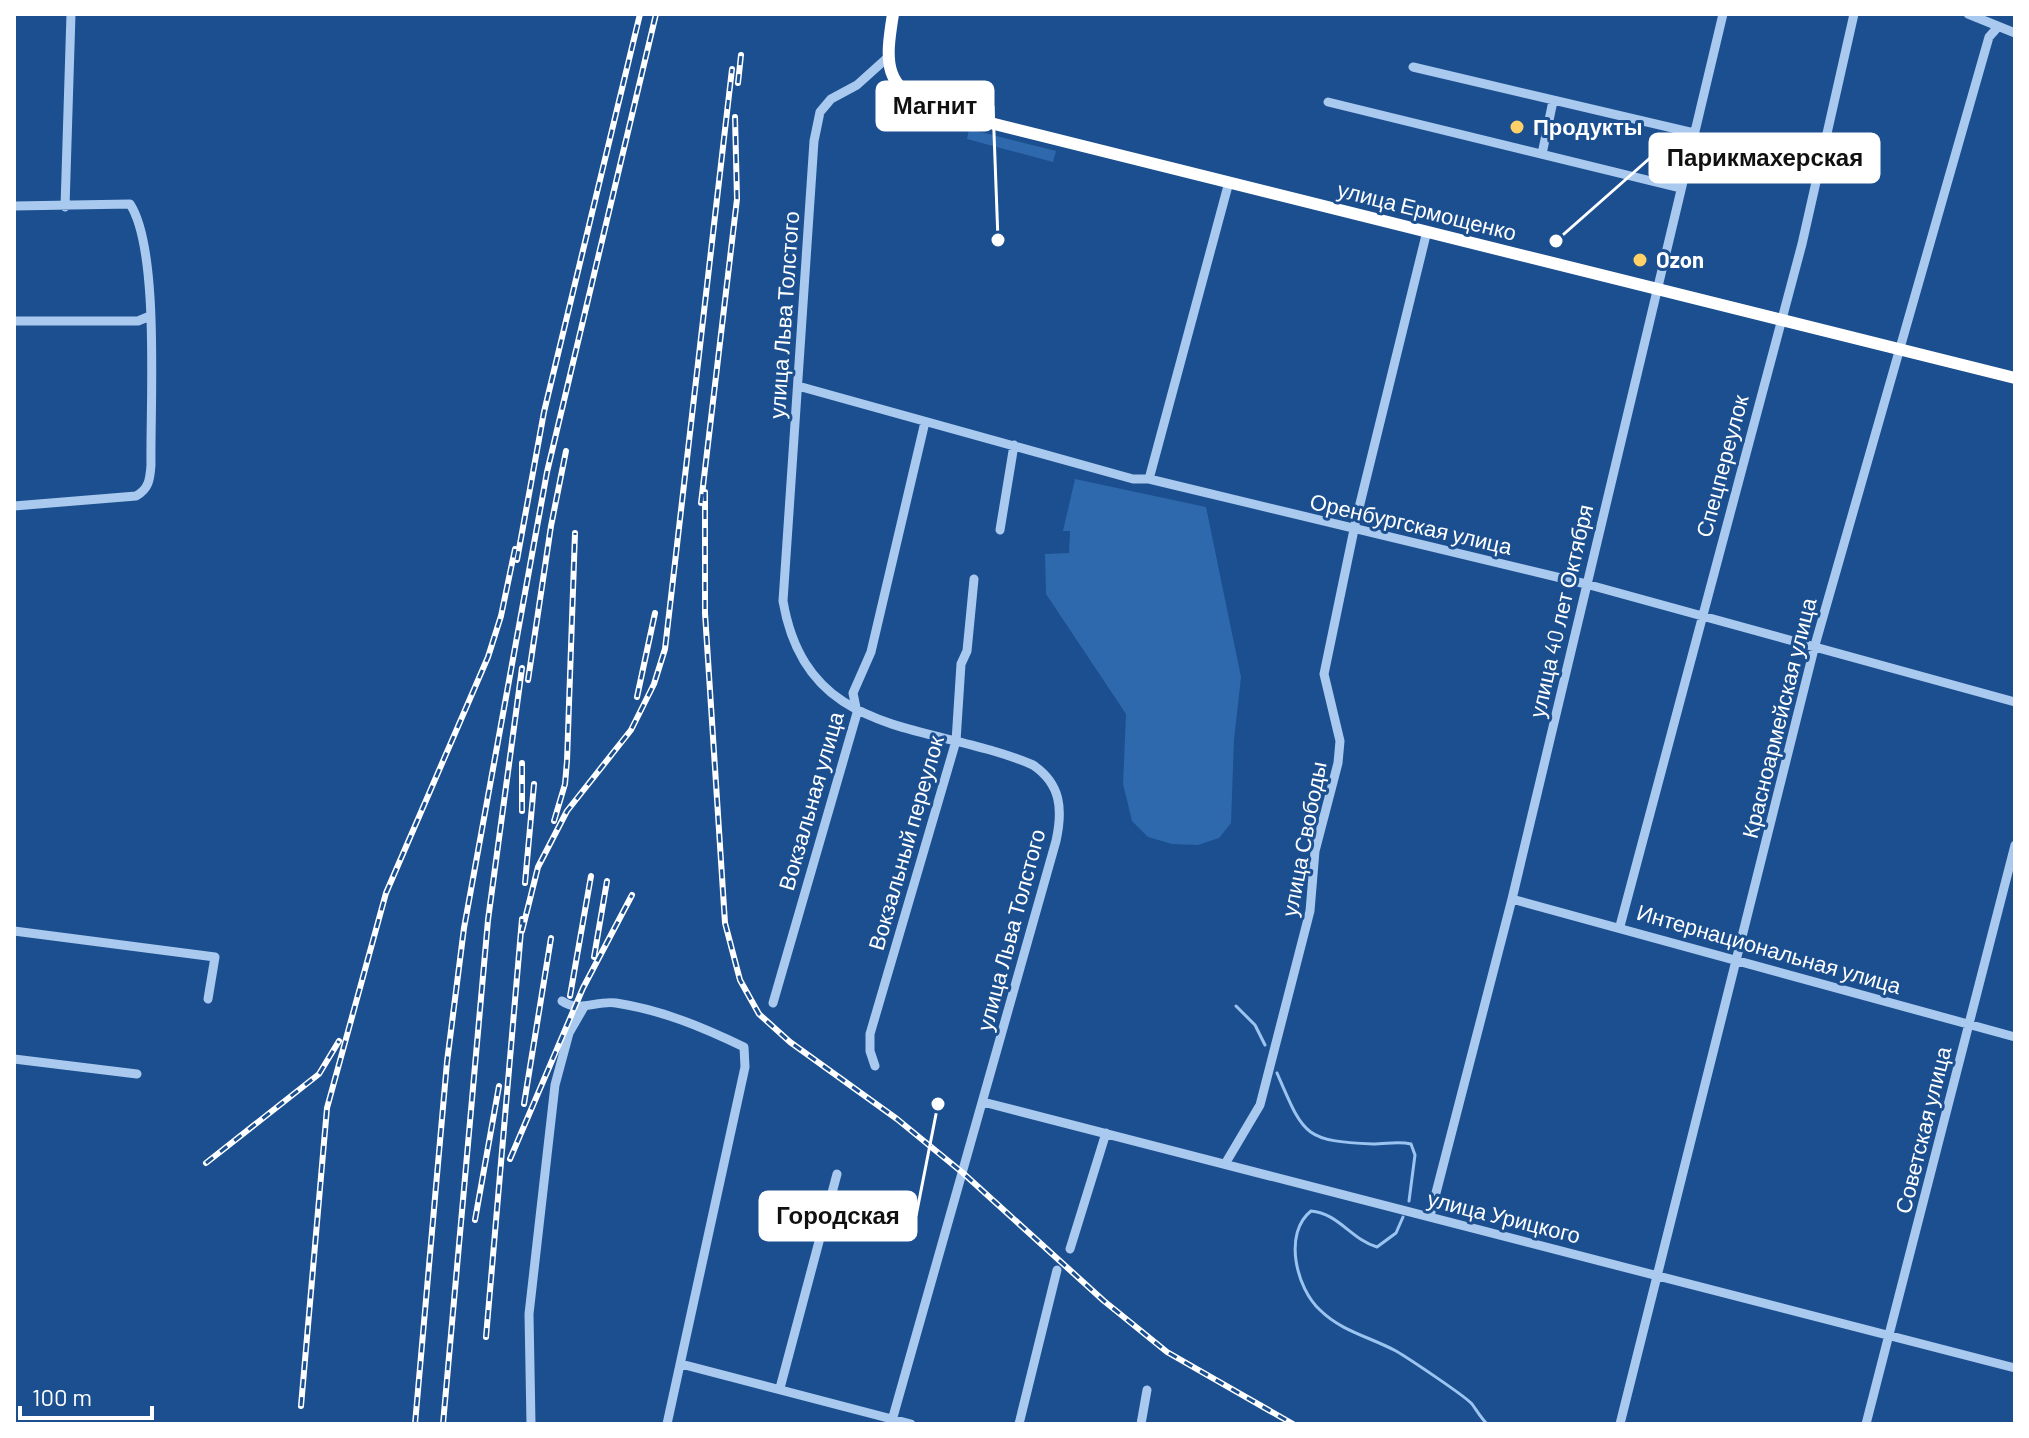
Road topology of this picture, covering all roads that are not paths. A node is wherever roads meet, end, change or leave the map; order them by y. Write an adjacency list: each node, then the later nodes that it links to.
1 (71, 14): 17 (street)
2 (893, 14): 8 (highway)
3 (1723, 14): 12 (street, улица 40 лет Октября)
4 (1854, 14): 21 (street, Спецпереулок)
5 (1968, 14): 6 (street)
6 (1997, 28): 7 (street); 23 (street, Красноармейская улица)
7 (2015, 33)
8 (887, 58): 14 (highway, улица Ермощенко); 25 (street, улица Льва Толстого)
9 (1413, 67): 10 (street)
10 (1553, 101): 12 (street); 13 (street)
11 (1328, 102): 13 (street)
12 (1694, 133): 15 (street, улица 40 лет Октября)
13 (1542, 154): 15 (street)
14 (1229, 182): 18 (highway, улица Ермощенко); 28 (street)
15 (1680, 188): 19 (street, улица 40 лет Октября)
16 (14, 206): 17 (street)
17 (65, 207): 20 (street)
18 (1427, 231): 19 (highway, улица Ермощенко); 31 (street, улица Свободы)
19 (1657, 289): 21 (highway, улица Ермощенко); 33 (street, улица 40 лет Октября)
20 (150, 316): 22 (street); 29 (street)
21 (1781, 320): 23 (highway, улица Ермощенко); 34 (street, Спецпереулок)
22 (14, 321)
23 (1897, 349): 24 (highway, улица Ермощенко); 35 (street, Красноармейская улица)
24 (2015, 378)
25 (798, 386): 26 (street, Оренбургская улица); 37 (street, улица Льва Толстого)
26 (925, 422): 27 (street, Оренбургская улица); 37 (street, Вокзальная улица)
27 (1014, 445): 28 (street, Оренбургская улица); 30 (street)
28 (1149, 479): 31 (street, Оренбургская улица)
29 (14, 506)
30 (1000, 530)
31 (1355, 530): 33 (street, Оренбургская улица); 55 (street, улица Свободы)
32 (974, 579): 38 (street, Вокзальный переулок)
33 (1586, 584): 34 (street, Оренбургская улица); 40 (street, улица 40 лет Октября)
34 (1699, 617): 35 (street, Оренбургская улица); 41 (street, Спецпереулок)
35 (1815, 645): 36 (street, Оренбургская улица); 43 (street, Красноармейская улица)
36 (2015, 702)
37 (857, 713): 38 (street, улица Льва Толстого); 46 (street, Вокзальная улица)
38 (956, 741): 51 (street, Вокзальный переулок); 53 (street, улица Льва Толстого)
39 (2015, 845): 48 (street, Советская улица)
40 (1512, 899): 41 (street, Интернациональная улица); 57 (street, улица 40 лет Октября)
41 (1620, 926): 43 (street, Интернациональная улица)
42 (14, 931): 44 (street)
43 (1737, 959): 48 (street, Интернациональная улица); 60 (street, Красноармейская улица)
44 (208, 999)
45 (562, 1001): 47 (street)
46 (773, 1003)
47 (584, 1007): 62 (street); 67 (street)
48 (1969, 1025): 49 (street, Интернациональная улица); 61 (street, Советская улица)
49 (2015, 1037)
50 (14, 1059): 52 (street)
51 (875, 1066)
52 (137, 1074)
53 (983, 1102): 54 (street, улица Урицкого); 66 (street, улица Льва Толстого)
54 (1106, 1133): 55 (street, улица Урицкого); 58 (street)
55 (1225, 1164): 57 (street, улица Урицкого)
56 (837, 1174): 64 (street)
57 (1430, 1216): 60 (street, улица Урицкого)
58 (1070, 1249)
59 (1057, 1270): 70 (street)
60 (1657, 1275): 61 (street, улица Урицкого); 72 (street, Красноармейская улица)
61 (1889, 1334): 63 (street, улица Урицкого); 73 (street, Советская улица)
62 (681, 1364): 64 (street); 68 (street)
63 (2015, 1368)
64 (780, 1388): 66 (street)
65 (1147, 1390): 71 (street)
66 (892, 1421): 69 (street)
67 (531, 1424)
68 (667, 1424)
69 (911, 1424)
70 (1019, 1424)
71 (1141, 1424)
72 (1620, 1424)
73 (1866, 1424)

